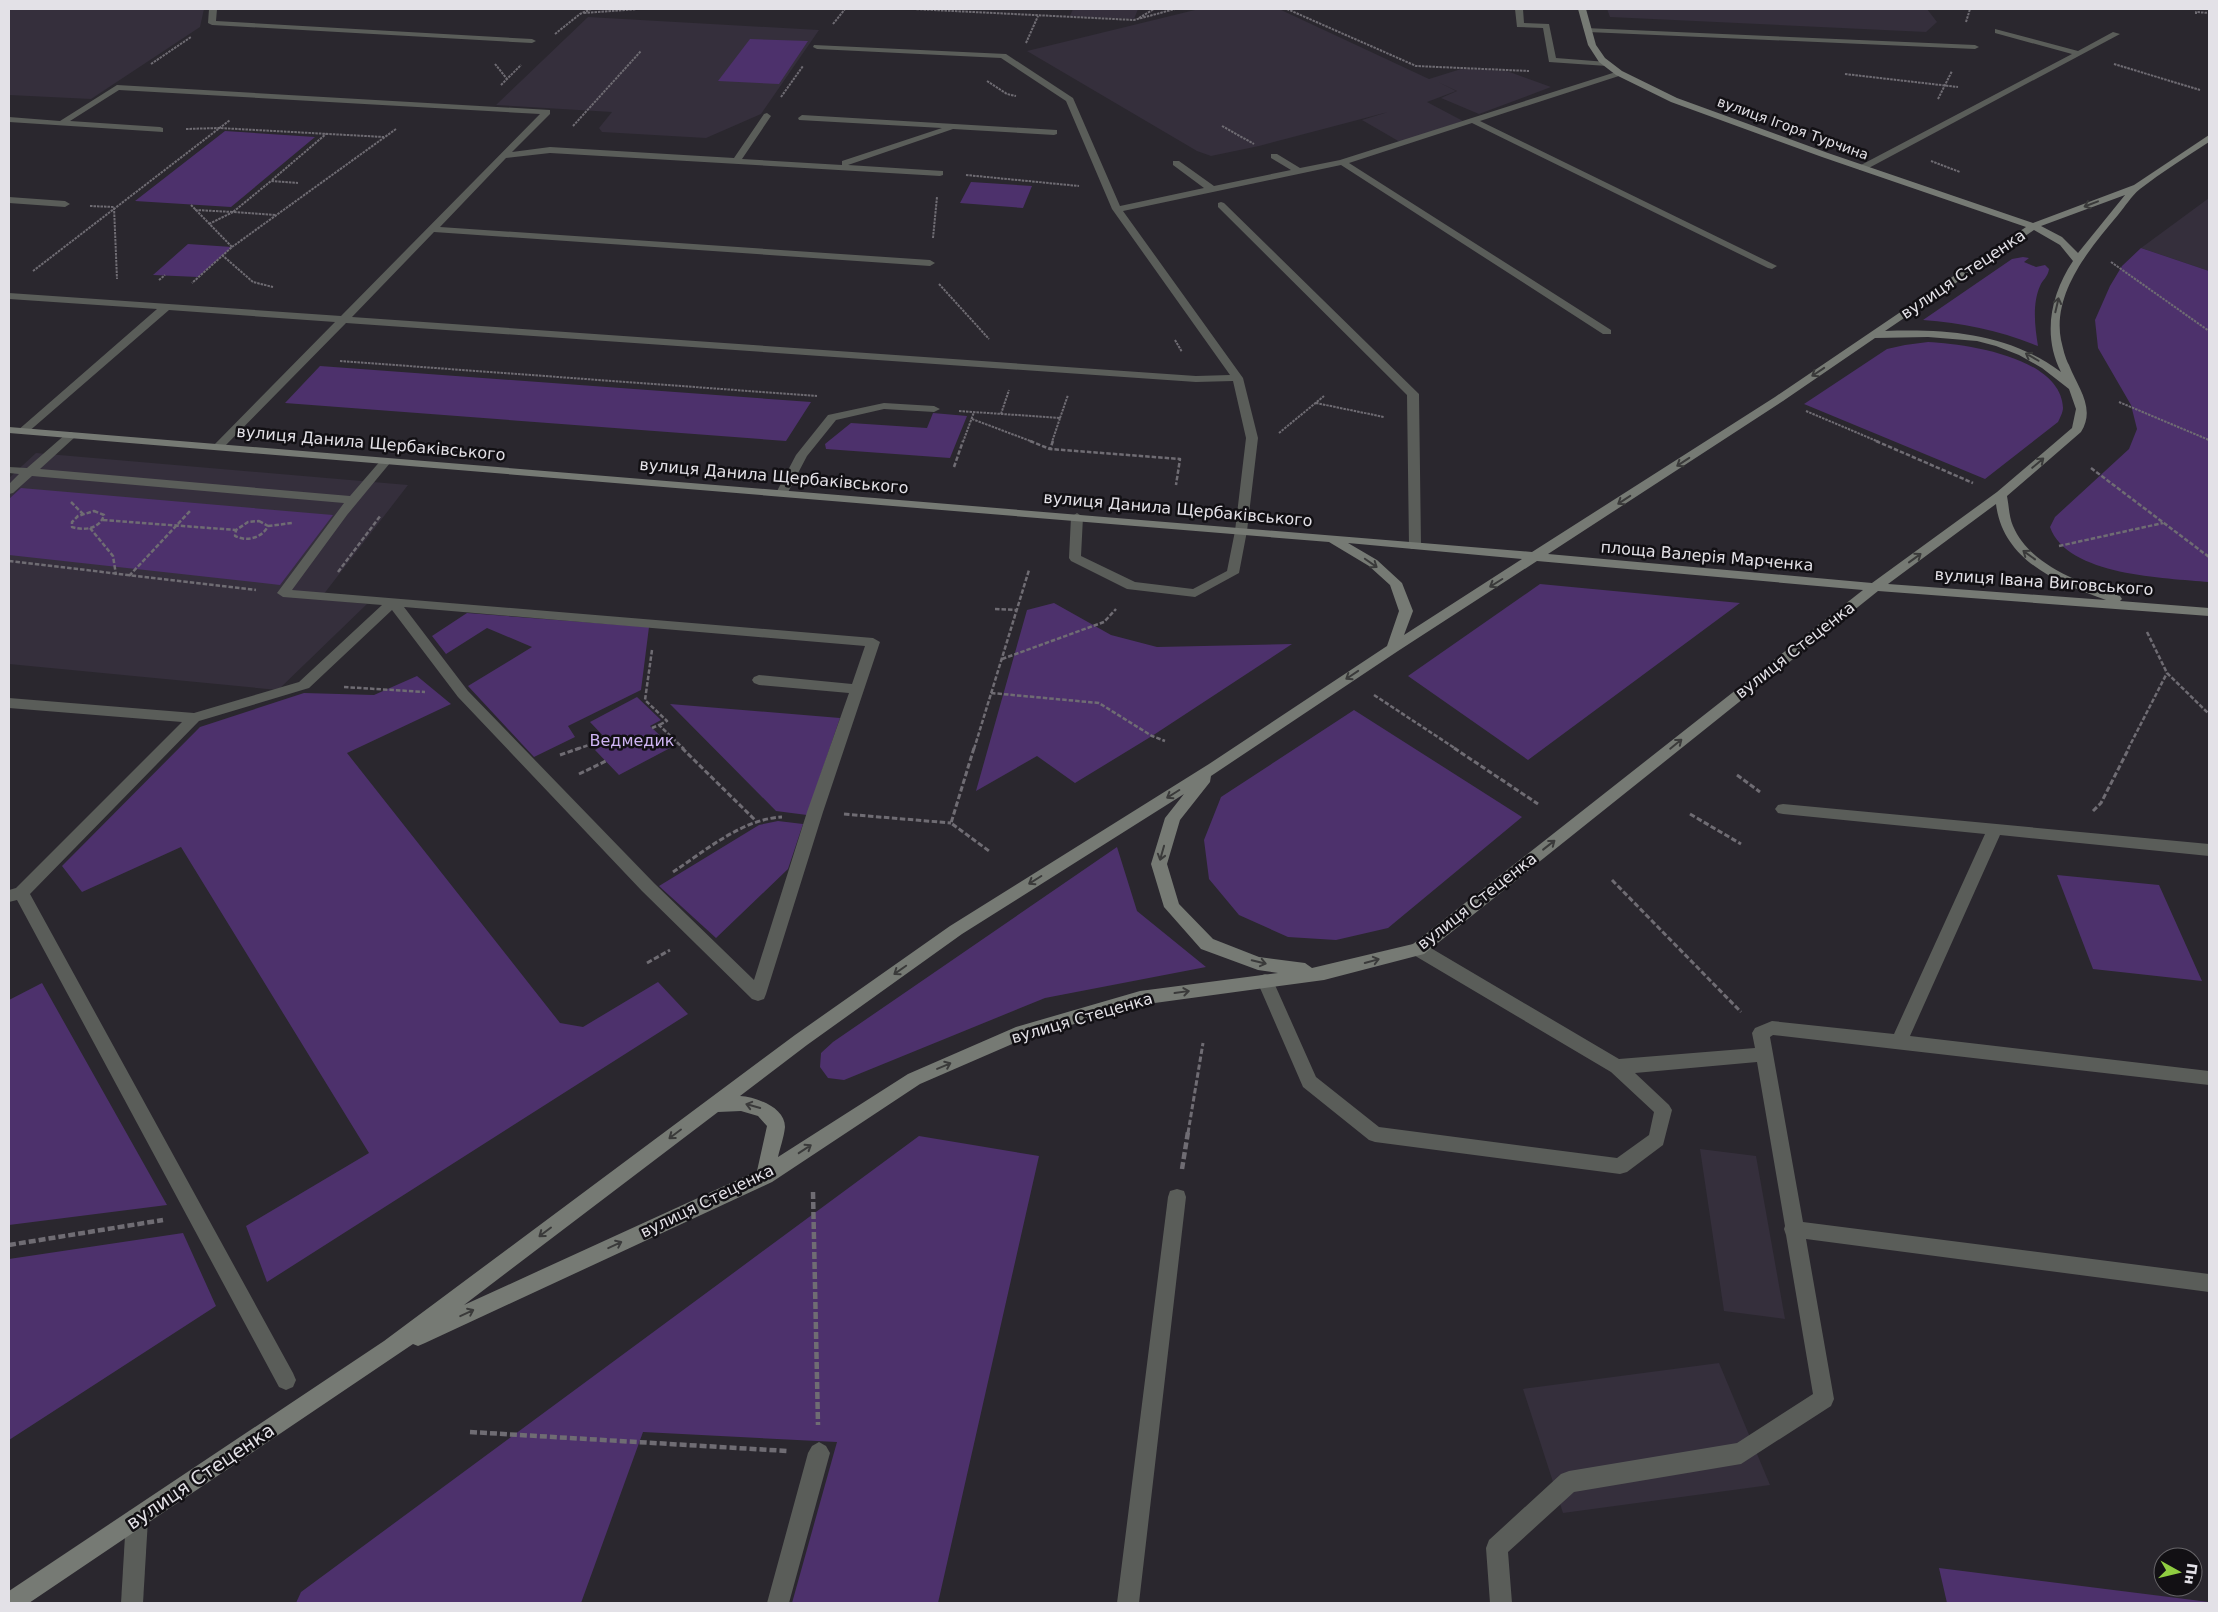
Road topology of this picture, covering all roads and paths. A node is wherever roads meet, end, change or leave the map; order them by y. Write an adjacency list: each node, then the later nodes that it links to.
1 (213, 9): 13 (street)
2 (638, 9): 10 (path)
3 (913, 9): 12 (path)
4 (1154, 9): 12 (path)
5 (1175, 9): 12 (path)
6 (1287, 9): 23 (path)
7 (1519, 9): 22 (street)
8 (1582, 9): 14 (main road, вулиця Ігоря Турчина)
9 (2209, 13): 11 (path)
10 (580, 14)
11 (2196, 14)
12 (1134, 20)
13 (212, 22): 17 (street); 27 (path)
14 (1588, 30): 19 (street); 22 (main road, вулиця Ігоря Турчина)
15 (1998, 31): 21 (street)
16 (2116, 34): 21 (street)
17 (532, 40)
18 (817, 47): 66 (street)
19 (1975, 47)
20 (641, 51): 46 (path)
21 (2073, 55): 28 (path); 29 (street)
22 (1607, 64): 24 (main road, вулиця Ігоря Турчина)
23 (1529, 71)
24 (1620, 74): 36 (street); 53 (main road, вулиця Ігоря Турчина)
25 (1845, 74): 29 (path)
26 (984, 78): 31 (path)
27 (117, 87): 30 (street); 37 (street)
28 (2200, 90)
29 (2001, 94): 53 (street)
30 (262, 95): 32 (street); 40 (path)
31 (1017, 96)
32 (429, 105): 44 (path); 47 (street)
33 (767, 116): 49 (street)
34 (802, 118): 39 (street)
35 (9, 120): 37 (street)
36 (1474, 121): 50 (street); 78 (street)
37 (62, 123): 41 (street)
38 (1222, 126): 48 (path)
39 (956, 127): 42 (street); 52 (street)
40 (219, 128): 41 (path); 43 (path); 65 (path)
41 (160, 130)
42 (1054, 132)
43 (326, 134): 44 (path); 56 (path)
44 (384, 138): 69 (path)
45 (2209, 138): 59 (main road, вулиця Стеценка)
46 (550, 150): 47 (street); 49 (street)
47 (505, 156): 72 (street)
48 (1274, 156): 54 (street)
49 (736, 161): 52 (street)
50 (1342, 162): 54 (street); 86 (street)
51 (1176, 163): 60 (street)
52 (837, 166): 55 (street)
53 (1862, 168): 71 (main road, вулиця Ігоря Турчина)
54 (1299, 171): 60 (street)
55 (940, 173): 58 (path)
56 (271, 181): 57 (path); 68 (path)
57 (298, 183)
58 (1085, 186)
59 (2136, 187): 71 (main road, вулиця Стеценка, one-way to 71); 75 (main road, вулиця Стеценка)
60 (1213, 190): 66 (street)
61 (9, 200): 62 (street)
62 (65, 204): 65 (path)
63 (191, 205): 67 (path)
64 (1221, 206): 99 (street)
65 (114, 207): 79 (path); 82 (path)
66 (1117, 209): 89 (street)
67 (195, 210): 68 (path); 70 (path)
68 (233, 212): 69 (path); 70 (path)
69 (276, 215): 73 (path)
70 (209, 224): 73 (path)
71 (2033, 226): 75 (main road, вулиця Ігоря Турчина); 87 (main road, вулиця Стеценка)
72 (432, 229): 77 (street); 84 (street)
73 (232, 247): 74 (path)
74 (222, 255): 80 (path); 83 (path)
75 (2077, 260): 90 (main road, вулиця Стеценка, one-way to 75)
76 (2111, 262): 85 (path)
77 (930, 263)
78 (1772, 266)
79 (31, 272)
80 (281, 289)
81 (9, 296): 82 (street)
82 (118, 304): 83 (street)
83 (165, 308): 84 (street); 101 (street)
84 (343, 320): 88 (street); 89 (street)
85 (2209, 331)
86 (1607, 332)
87 (1872, 336): 90 (main road, one-way to 87); 130 (main road, вулиця Стеценка, one-way to 130)
88 (304, 358): 92 (path); 105 (street)
89 (1238, 378): 103 (street)
90 (2072, 385): 116 (main road, вулиця Стеценка, one-way to 90)
91 (1324, 396): 94 (path)
92 (822, 397)
93 (2119, 402): 104 (path)
94 (1316, 403): 99 (path); 103 (path)
95 (1799, 408): 113 (path)
96 (934, 409): 97 (path); 115 (street)
97 (974, 412): 98 (path); 106 (path)
98 (972, 419): 106 (path); 108 (path)
99 (1414, 422): 128 (street)
100 (9, 430): 101 (main road, вулиця Данила Щербаківського)
101 (23, 431): 102 (main road, вулиця Данила Щербаківського)
102 (70, 435): 105 (main road, вулиця Данила Щербаківського); 111 (street)
103 (1252, 438): 126 (street)
104 (2209, 440)
105 (218, 447): 107 (main road, вулиця Данила Щербаківського)
106 (1050, 449): 112 (path)
107 (386, 461): 115 (main road, вулиця Данила Щербаківського); 117 (street)
108 (954, 467)
109 (2091, 468): 122 (path)
110 (9, 470): 111 (street)
111 (29, 472): 114 (street); 117 (street)
112 (1176, 484)
113 (1978, 485)
114 (9, 490)
115 (782, 493): 120 (main road, вулиця Данила Щербаківського)
116 (2001, 495): 136 (main road, вулиця Стеценка, one-way to 116); 140 (main road, one-way to 116)
117 (353, 500): 137 (street)
118 (195, 506): 123 (path)
119 (381, 515): 138 (path)
120 (1077, 517): 126 (main road, вулиця Данила Щербаківського); 126 (street)
121 (103, 520): 123 (path); 124 (path); 124 (path)
122 (2164, 523): 129 (path); 131 (path)
123 (177, 526): 125 (path); 135 (path)
124 (90, 528): 134 (path)
125 (236, 530): 125 (path)
126 (1241, 531): 127 (main road, вулиця Данила Щербаківського)
127 (1330, 538): 128 (main road, вулиця Данила Щербаківського); 147 (main road, one-way to 147)
128 (1415, 546): 130 (main road, вулиця Данила Щербаківського)
129 (2057, 546)
130 (1537, 557): 136 (main road, площа Валерія Марченка); 147 (main road, вулиця Стеценка, one-way to 147)
131 (2209, 557)
132 (9, 561): 134 (path)
133 (1029, 570): 143 (path)
134 (116, 575): 135 (path)
135 (129, 577): 137 (path)
136 (1875, 587): 140 (main road, вулиця Івана Виговського); 179 (main road, вулиця Стеценка, one-way to 136)
137 (283, 593): 138 (street)
138 (320, 596): 139 (street)
139 (393, 602): 145 (street); 151 (street); 154 (street)
140 (2135, 606): 144 (main road, вулиця Івана Виговського)
141 (995, 609): 143 (path)
142 (1116, 609): 148 (path)
143 (1017, 610): 148 (path)
144 (2209, 612)
145 (656, 624): 152 (street); 159 (path)
146 (2145, 627): 149 (path)
147 (1393, 648): 164 (main road, вулиця Стеценка, one-way to 164)
148 (1002, 659): 153 (path)
149 (2167, 673): 157 (path); 172 (path)
150 (759, 680): 152 (street)
151 (304, 685): 154 (path); 158 (street)
152 (856, 689): 168 (street)
153 (991, 693): 162 (path); 170 (path)
154 (463, 694): 163 (street)
155 (1374, 695): 165 (path)
156 (9, 703): 158 (street)
157 (2209, 714)
158 (194, 718): 178 (street)
159 (659, 725): 160 (path); 169 (path)
160 (652, 728)
161 (607, 739): 163 (path)
162 (1164, 741)
163 (530, 765): 177 (street)
164 (1214, 768): 180 (main road, one-way to 180); 188 (main road, вулиця Стеценка, one-way to 188)
165 (1538, 804)
166 (1783, 809): 171 (street)
167 (1690, 814): 173 (path)
168 (814, 816): 169 (path); 170 (path); 177 (street)
169 (756, 821): 177 (path)
170 (951, 823): 175 (path)
171 (1995, 829): 172 (street); 184 (street)
172 (2067, 836): 174 (street)
173 (1741, 844)
174 (2209, 850)
175 (989, 851)
176 (1612, 880): 182 (path)
177 (648, 888)
178 (15, 894): 192 (street)
179 (1418, 949): 180 (main road, вулиця Стеценка, one-way to 179); 186 (street)
180 (1324, 973): 181 (main road, вулиця Стеценка)
181 (1265, 981): 186 (street); 189 (main road, вулиця Стеценка, one-way to 181)
182 (1760, 1033): 184 (street); 185 (street)
183 (1203, 1042): 191 (path)
184 (1899, 1042): 187 (street)
185 (1764, 1054): 186 (street); 193 (street)
186 (1617, 1067)
187 (2209, 1078)
188 (714, 1105): 189 (main road, one-way to 188); 196 (main road, вулиця Стеценка, one-way to 196)
189 (765, 1176): 196 (main road, вулиця Стеценка, one-way to 189)
190 (813, 1192): 199 (path)
191 (1177, 1197): 204 (street)
192 (196, 1214): 194 (path); 197 (street)
193 (1793, 1230): 195 (street); 205 (street)
194 (9, 1245)
195 (2209, 1283)
196 (391, 1348): 200 (main road, вулиця Стеценка)
197 (286, 1380)
198 (470, 1432): 199 (path)
199 (819, 1453): 203 (street)
200 (137, 1519): 201 (main road, вулиця Стеценка); 202 (street)
201 (10, 1603)
202 (132, 1603)
203 (778, 1603)
204 (1128, 1603)
205 (1501, 1603)

